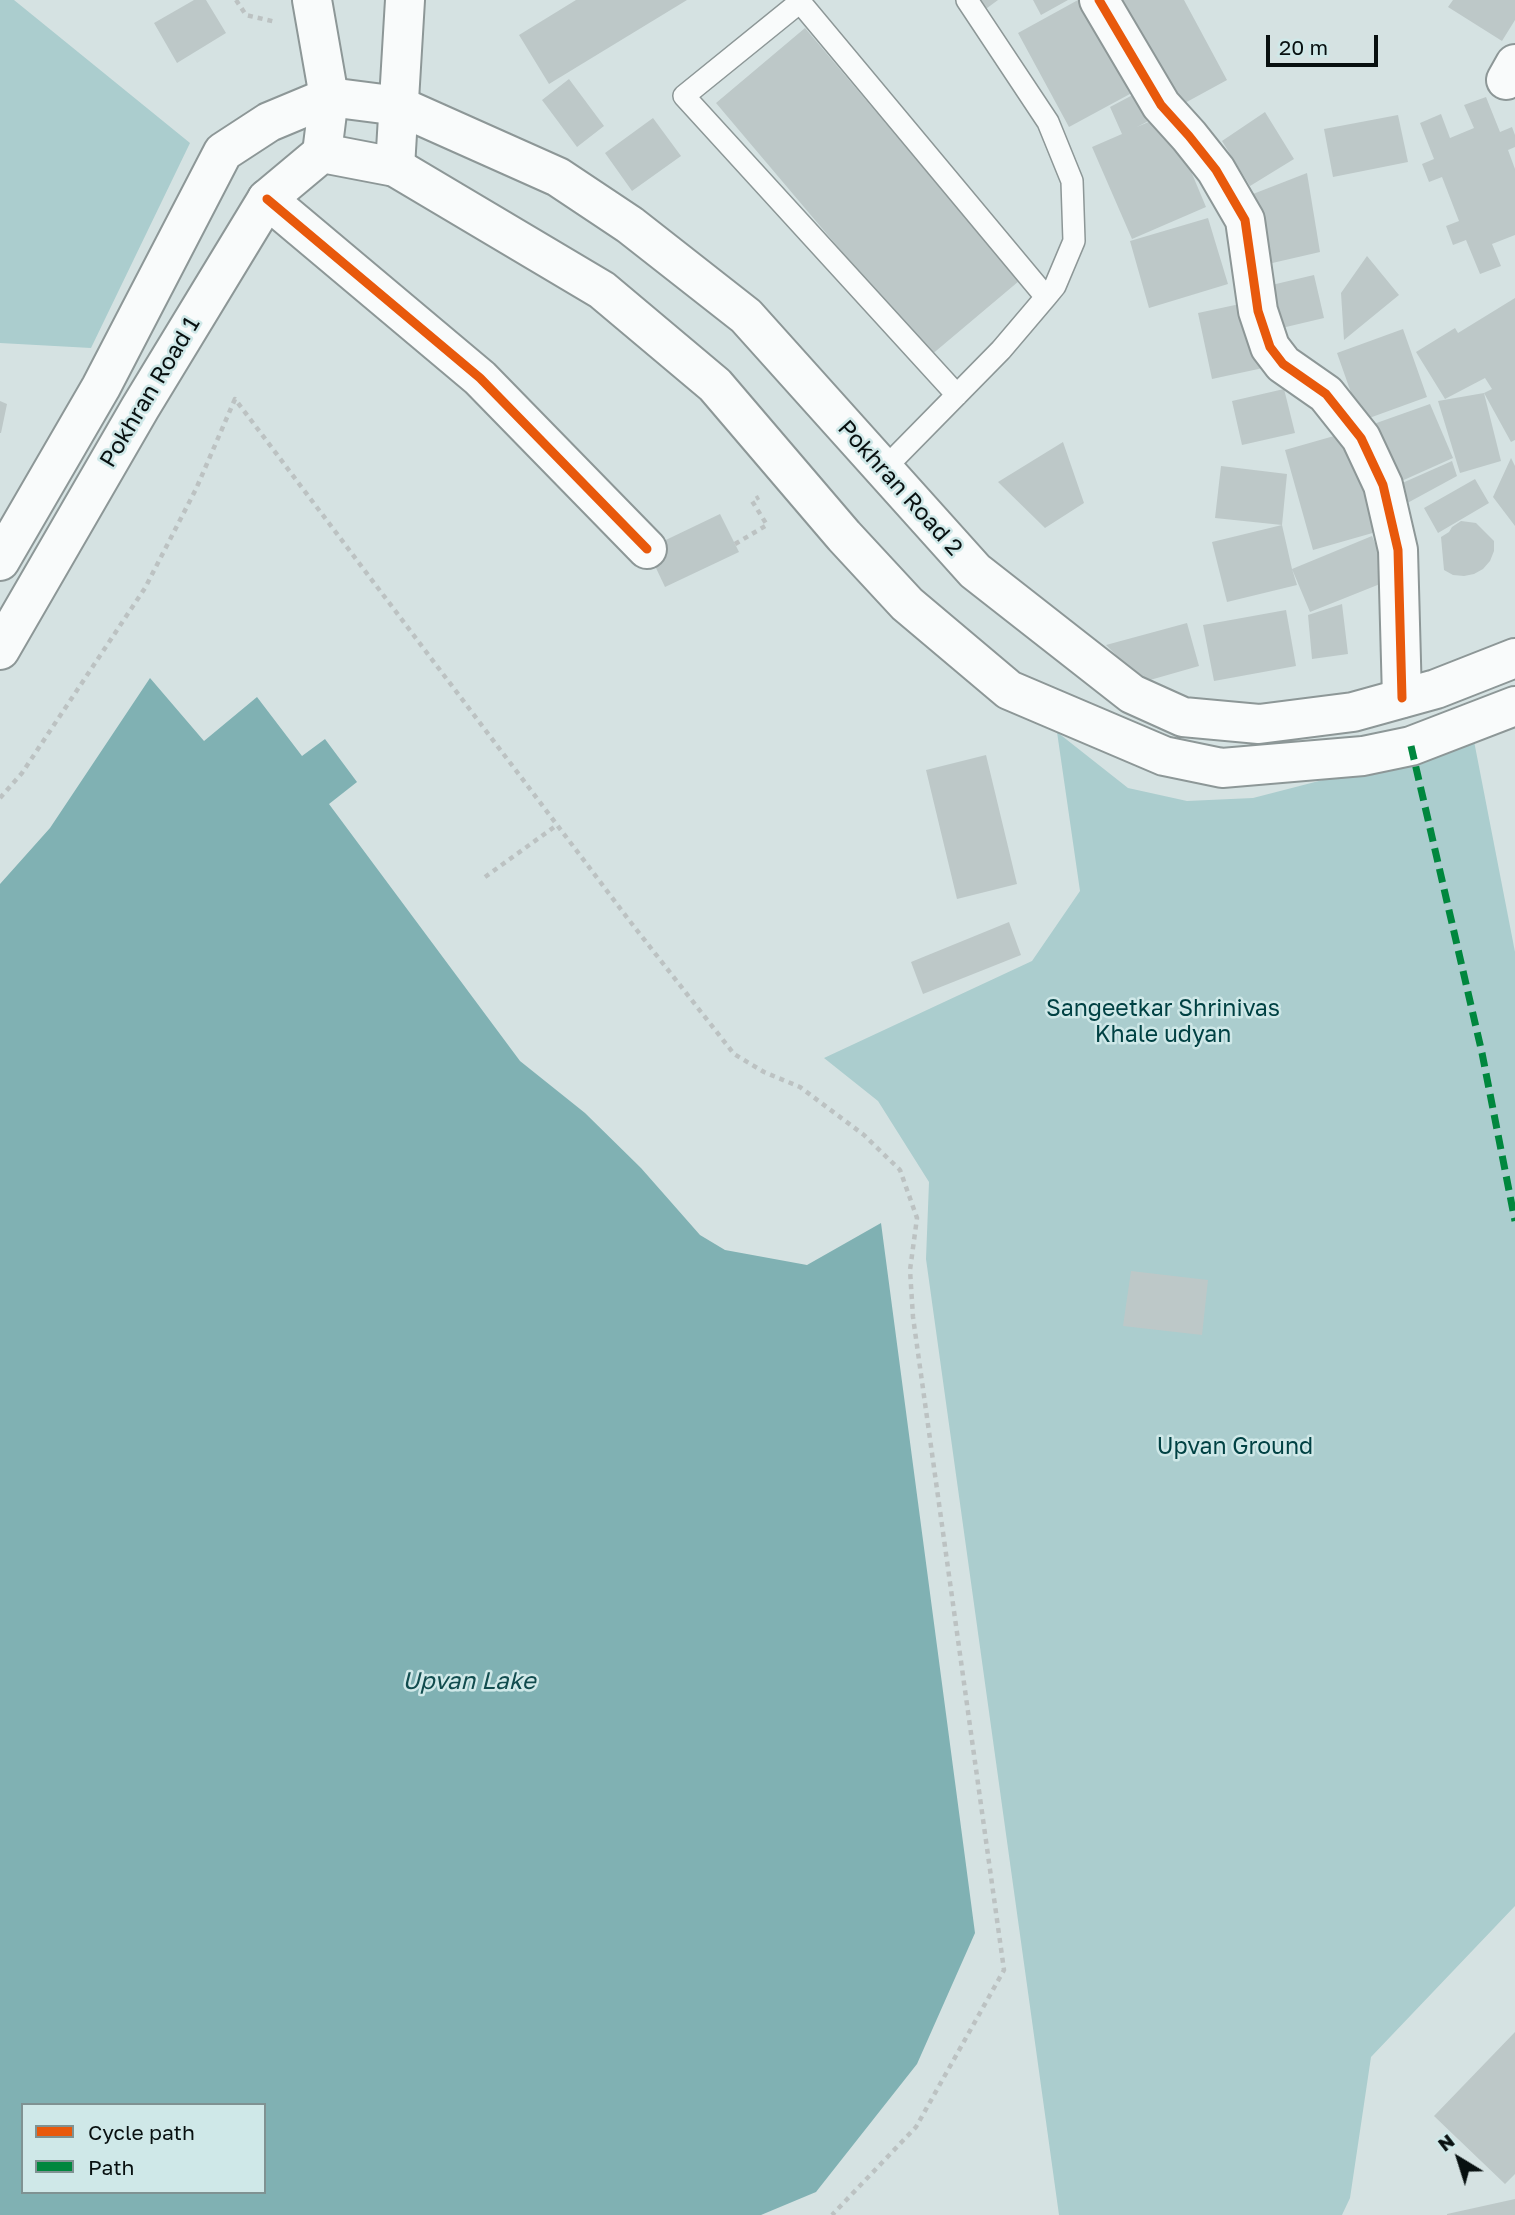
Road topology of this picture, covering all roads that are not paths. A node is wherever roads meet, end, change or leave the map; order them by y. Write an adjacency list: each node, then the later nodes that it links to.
1 (312, 0): 5 (main road)
2 (405, 0): 6 (main road)
3 (967, 0): 10 (lane)
4 (1099, 0): 17 (main road)
5 (330, 97): 6 (main road, Pokhran Road 2); 7 (main road); 14 (main road, Pokhran Road 1)
6 (399, 106): 8 (main road); 12 (main road, Pokhran Road 2)
7 (322, 153): 8 (main road); 9 (main road, Pokhran Road 1)
8 (395, 167): 18 (main road)
9 (267, 199): 13 (main road); 15 (main road, Pokhran Road 1)
10 (1046, 297): 11 (lane); 11 (lane)
11 (957, 395): 12 (lane)
12 (884, 469): 17 (main road, Pokhran Road 2)
13 (647, 549)
14 (0, 561)
15 (0, 650)
16 (1515, 658): 17 (main road, Pokhran Road 2)
17 (1402, 698)
18 (1515, 706)

